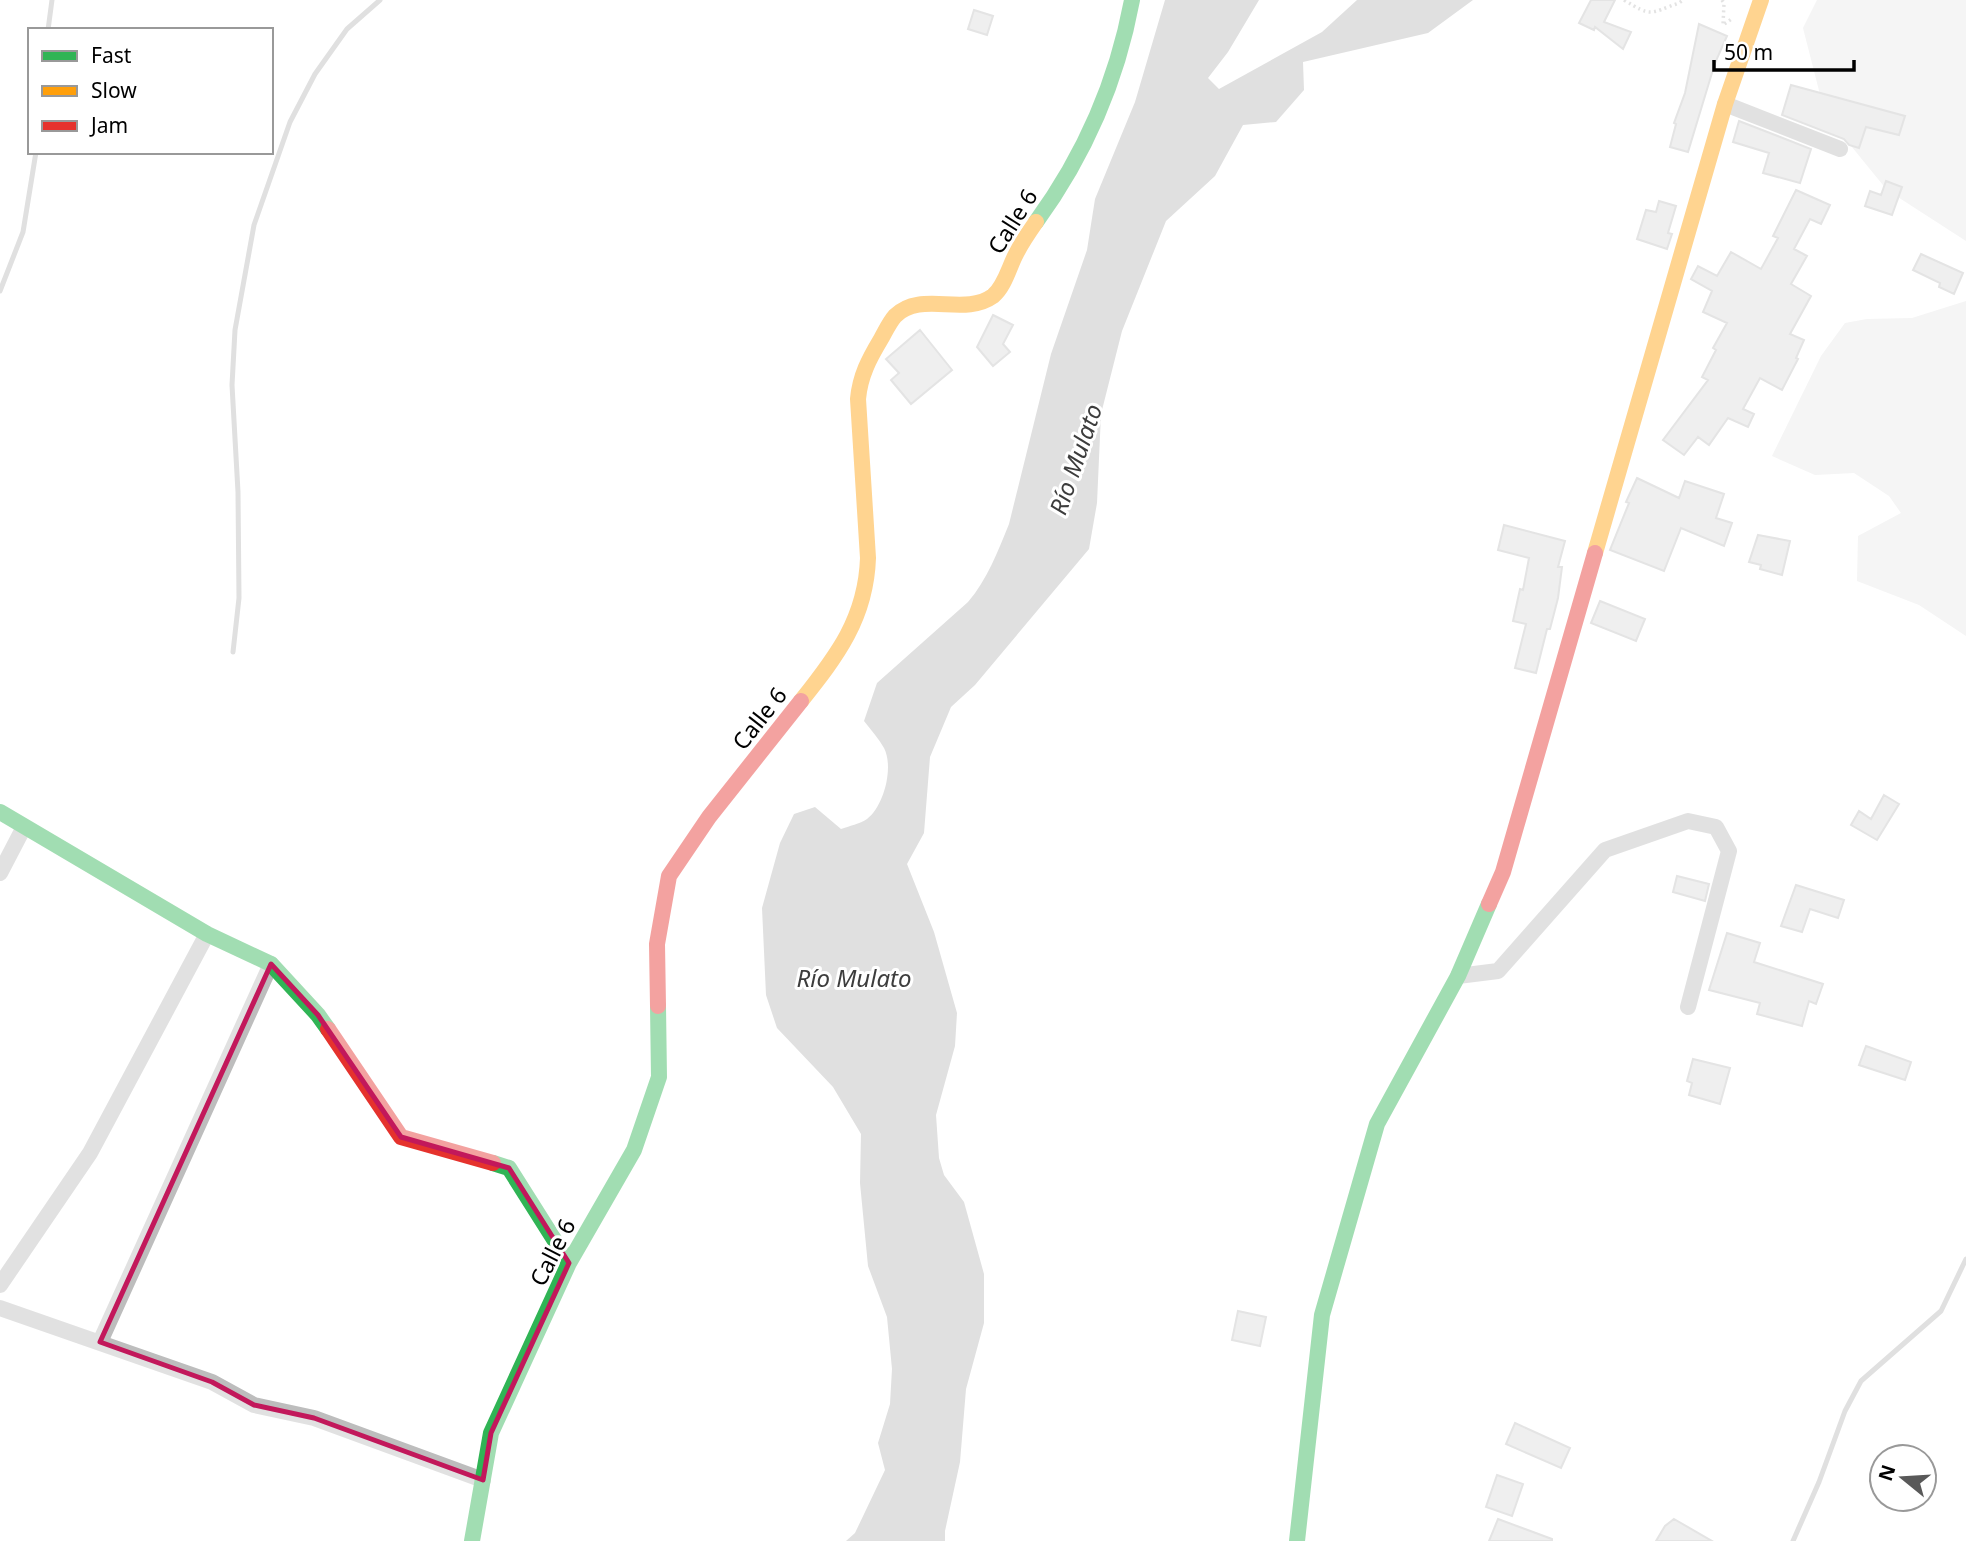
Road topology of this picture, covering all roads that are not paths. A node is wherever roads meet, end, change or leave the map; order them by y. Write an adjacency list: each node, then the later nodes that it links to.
1 (1132, 0): 12 (street, Calle 6)
2 (1761, 0): 3 (street)
3 (1725, 104): 4 (street); 10 (street)
4 (1840, 149)
5 (0, 811): 6 (street)
6 (24, 827): 7 (street); 8 (street)
7 (0, 873)
8 (207, 934): 9 (street); 13 (street)
9 (271, 964): 12 (street); 15 (street)
10 (1458, 976): 11 (street); 18 (street)
11 (1688, 1007)
12 (569, 1263): 16 (street, Calle 6)
13 (0, 1285)
14 (0, 1308): 15 (street)
15 (100, 1342): 16 (street)
16 (483, 1480): 17 (street, Calle 6)
17 (472, 1541)
18 (1297, 1541)

